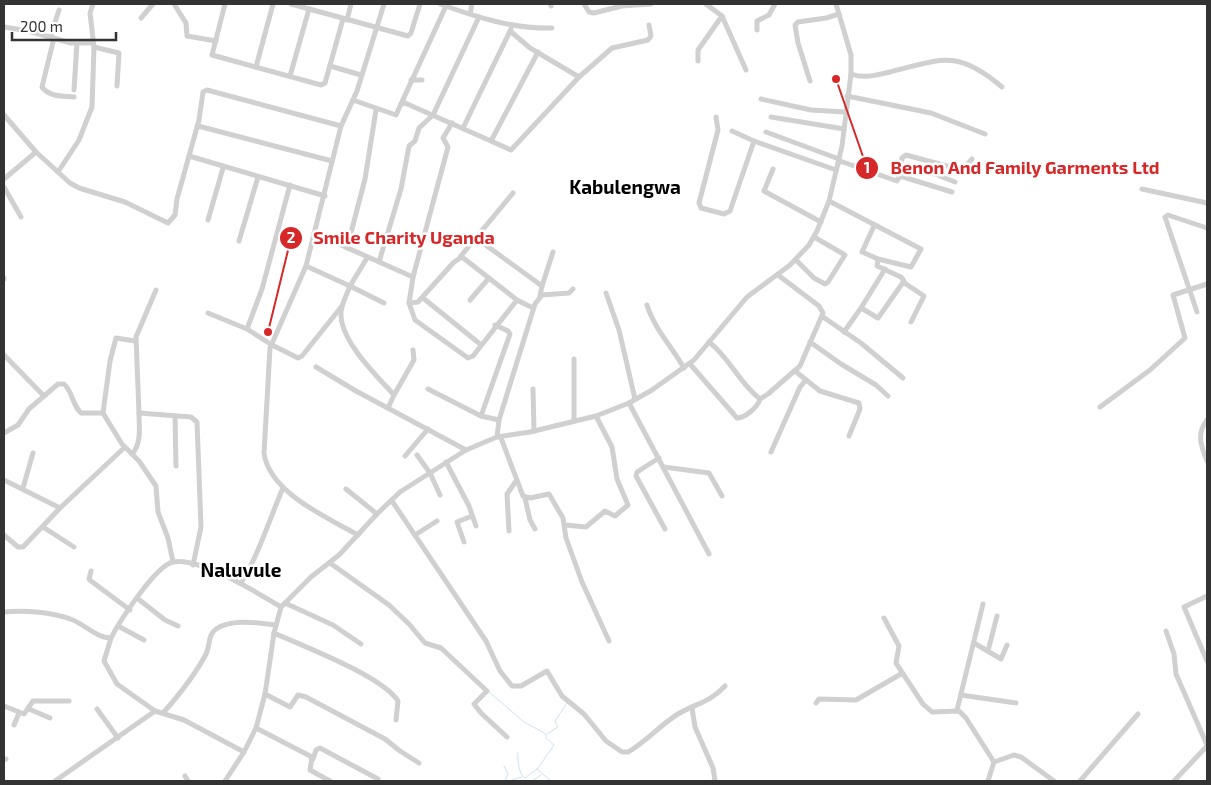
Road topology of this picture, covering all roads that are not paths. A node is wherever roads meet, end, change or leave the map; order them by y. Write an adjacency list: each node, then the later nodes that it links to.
1 (93, 4): 38 (street)
2 (153, 4): 27 (street)
3 (174, 4): 36 (street)
4 (225, 4): 36 (street)
5 (273, 4): 42 (street)
6 (293, 4): 22 (street)
7 (316, 4): 22 (street)
8 (352, 4): 28 (street)
9 (384, 4): 31 (street)
10 (420, 4): 31 (street)
11 (440, 4): 19 (street)
12 (472, 4): 23 (street)
13 (584, 4): 14 (street)
14 (651, 4)
15 (706, 4): 20 (street)
16 (718, 4): 20 (street)
17 (775, 4): 34 (street)
18 (836, 4): 24 (street)
19 (446, 6): 23 (street); 48 (street)
20 (713, 9): 25 (street)
21 (59, 10): 35 (street)
22 (311, 10): 28 (street); 45 (street)
23 (470, 14): 26 (street)
24 (839, 14): 44 (street); 50 (street)
25 (722, 16): 40 (street); 43 (street)
26 (479, 17): 32 (street); 62 (street)
27 (141, 18)
28 (345, 20): 31 (street); 41 (street)
29 (649, 25): 47 (street)
30 (4, 27): 35 (street)
31 (376, 28): 46 (street)
32 (511, 28): 33 (street); 39 (street); 68 (street)
33 (552, 28)
34 (757, 30)
35 (52, 38): 37 (street); 55 (street)
36 (216, 41): 42 (street)
37 (77, 42): 38 (street); 53 (street)
38 (93, 45): 51 (street); 84 (street)
39 (538, 52): 47 (street); 73 (street)
40 (698, 61)
41 (330, 66): 45 (street); 46 (street)
42 (256, 67): 45 (street)
43 (746, 70)
44 (851, 74): 52 (street); 54 (street)
45 (290, 76)
46 (361, 76): 57 (street)
47 (580, 77): 73 (street)
48 (411, 80): 49 (street); 58 (street)
49 (422, 80)
50 (810, 81)
51 (117, 86)
52 (1002, 87)
53 (74, 90)
54 (847, 96): 60 (street); 72 (street)
55 (74, 97)
56 (761, 99): 60 (street)
57 (353, 100): 59 (street); 67 (street)
58 (401, 104): 59 (street); 62 (street)
59 (376, 110): 106 (street)
60 (846, 112): 69 (street)
61 (4, 115): 75 (street)
62 (433, 115): 65 (street); 112 (street)
63 (716, 117): 74 (street)
64 (771, 117): 69 (street)
65 (452, 123): 68 (street); 116 (street)
66 (198, 126): 67 (street); 76 (street); 78 (street)
67 (341, 126): 78 (street)
68 (463, 128): 73 (street)
69 (844, 129): 79 (street)
70 (732, 131): 74 (street)
71 (766, 132): 79 (street)
72 (985, 134)
73 (491, 141)
74 (754, 141): 83 (street)
75 (36, 152): 84 (street); 87 (street)
76 (189, 156): 81 (street); 84 (street)
77 (972, 159): 80 (street)
78 (332, 161): 94 (street)
79 (838, 162): 83 (street); 85 (street)
80 (900, 166): 85 (street); 88 (street)
81 (224, 168): 86 (street); 98 (street)
82 (773, 169): 99 (street)
83 (836, 170): 95 (street)
84 (58, 172)
85 (898, 176): 93 (street)
86 (258, 177): 89 (street); 105 (street)
87 (4, 180)
88 (955, 182)
89 (290, 185): 94 (street); 141 (street)
90 (4, 187): 97 (street)
91 (1142, 189): 96 (street)
92 (513, 192): 104 (street)
93 (952, 192)
94 (325, 196): 102 (street)
95 (829, 201): 99 (street); 100 (street)
96 (1207, 203)
97 (21, 217)
98 (208, 220)
99 (821, 222): 103 (street)
100 (874, 226): 110 (street); 110 (street)
101 (1207, 228): 123 (street)
102 (314, 233): 106 (street); 113 (street)
103 (814, 237): 111 (street); 111 (street)
104 (476, 238): 108 (street); 121 (street)
105 (240, 241)
106 (347, 248): 109 (street)
107 (553, 252): 121 (street)
108 (460, 257): 117 (street); 127 (street)
109 (367, 258): 112 (street); 120 (street)
110 (878, 259): 114 (street)
111 (796, 260): 115 (street)
112 (379, 262): 116 (street)
113 (306, 266): 120 (street); 147 (street)
114 (885, 269): 118 (street); 135 (street)
115 (778, 275): 138 (street); 144 (street)
116 (413, 277): 131 (street)
117 (489, 278): 128 (street); 129 (street)
118 (903, 282): 135 (street); 139 (street)
119 (1207, 284): 123 (street)
120 (350, 286): 130 (street); 133 (street)
121 (542, 286): 126 (street)
122 (573, 288): 126 (street)
123 (1189, 289): 136 (street); 165 (street)
124 (156, 290): 143 (street)
125 (606, 293): 163 (street)
126 (540, 296): 134 (street)
127 (423, 298): 131 (street); 146 (street)
128 (470, 300)
129 (516, 300): 134 (street); 140 (street)
130 (384, 303)
131 (409, 303): 146 (street)
132 (647, 305): 153 (street)
133 (342, 306): 147 (street); 159 (street)
134 (533, 308): 172 (street)
135 (861, 308): 142 (street)
136 (1197, 312)
137 (208, 313): 141 (street)
138 (823, 317): 142 (street); 145 (street)
139 (911, 322)
140 (495, 325): 146 (street); 169 (street)
141 (247, 329): 147 (street)
142 (844, 332): 155 (street)
143 (136, 341): 167 (street); 168 (street)
144 (709, 342): 151 (street); 162 (street)
145 (810, 342): 154 (street); 161 (street)
146 (480, 344)
147 (272, 345): 196 (street)
148 (413, 350): 159 (street)
149 (4, 355): 160 (street)
150 (574, 359): 173 (street)
151 (690, 364): 153 (street); 162 (street)
152 (316, 367): 166 (street)
153 (684, 368): 163 (street)
154 (795, 371): 156 (street); 162 (street)
155 (903, 378)
156 (805, 381): 178 (street); 182 (street)
157 (428, 389): 169 (street)
158 (533, 389): 176 (street)
159 (394, 395): 166 (street)
160 (44, 396): 167 (street); 177 (street)
161 (888, 396)
162 (760, 399)
163 (635, 400): 164 (street)
164 (629, 403): 170 (street); 187 (street)
165 (1100, 406)
166 (388, 408): 175 (street)
167 (103, 413): 180 (street)
168 (139, 413): 171 (street); 184 (street)
169 (481, 416): 172 (street)
170 (596, 416): 173 (street); 206 (street)
171 (175, 417): 190 (street); 220 (street)
172 (498, 420): 179 (street)
173 (574, 420): 176 (street)
174 (1207, 420): 188 (street)
175 (428, 429): 181 (street); 186 (street)
176 (534, 431): 179 (street)
177 (4, 433)
178 (849, 436)
179 (499, 438): 181 (street); 194 (street)
180 (125, 448): 184 (street); 202 (street)
181 (466, 450): 189 (street)
182 (771, 452)
183 (33, 453): 195 (street)
184 (132, 454): 218 (street)
185 (417, 455): 192 (street)
186 (405, 456)
187 (659, 458): 191 (street); 210 (street)
188 (1207, 461)
189 (446, 462): 192 (street); 204 (street)
190 (176, 466)
191 (664, 467): 199 (street); 217 (street)
192 (430, 473): 198 (street); 201 (street)
193 (4, 480): 195 (street)
194 (516, 481): 200 (street); 211 (street)
195 (23, 488): 202 (street)
196 (283, 488): 213 (street); 222 (street)
197 (346, 489): 203 (street)
198 (440, 495)
199 (722, 496)
200 (525, 498): 206 (street); 209 (street)
201 (392, 501): 203 (street); 214 (street)
202 (60, 508): 208 (street)
203 (377, 514): 213 (street)
204 (472, 516): 207 (street); 215 (street)
205 (437, 521): 214 (street)
206 (565, 525): 238 (street)
207 (476, 526)
208 (43, 527): 212 (street); 216 (street)
209 (535, 529)
210 (665, 529)
211 (509, 531)
212 (4, 535)
213 (358, 535): 219 (street)
214 (416, 535): 252 (street)
215 (464, 542)
216 (74, 547)
217 (709, 554)
218 (173, 562): 220 (street); 224 (street)
219 (330, 564): 226 (street); 264 (street)
220 (193, 565): 222 (street)
221 (91, 571): 227 (street)
222 (242, 583): 226 (street)
223 (1207, 596): 243 (street)
224 (137, 598): 227 (street); 233 (street)
225 (983, 604): 239 (street)
226 (283, 605): 231 (street); 240 (street)
227 (130, 610): 232 (street)
228 (4, 612): 236 (street)
229 (997, 616): 242 (street)
230 (884, 618): 244 (street)
231 (276, 625): 235 (street); 258 (street)
232 (118, 626): 236 (street); 237 (street)
233 (178, 626)
234 (1166, 631): 266 (street)
235 (274, 632): 246 (street); 261 (street)
236 (111, 638): 256 (street)
237 (144, 640)
238 (609, 641)
239 (974, 643): 242 (street); 247 (street)
240 (361, 644)
241 (1007, 645): 242 (street)
242 (988, 651)
243 (1207, 661)
244 (902, 674): 250 (street); 255 (street)
245 (724, 686): 252 (street)
246 (265, 694): 263 (street); 270 (street)
247 (961, 695): 249 (street); 255 (street)
248 (69, 701): 253 (street)
249 (1016, 702)
250 (816, 703)
251 (4, 706): 257 (street)
252 (692, 708): 277 (street)
253 (29, 709): 257 (street); 260 (street)
254 (97, 709): 265 (street)
255 (957, 710): 269 (street)
256 (155, 711): 258 (street); 265 (street)
257 (19, 713): 262 (street)
258 (163, 713): 267 (street)
259 (1138, 714): 280 (street)
260 (50, 718)
261 (396, 720)
262 (14, 725)
263 (256, 728): 267 (street); 268 (street)
264 (507, 737)
265 (118, 738): 273 (street)
266 (1207, 745): 281 (street)
267 (244, 752): 275 (street)
268 (312, 759): 272 (street); 276 (street)
269 (994, 762): 278 (street); 279 (street)
270 (419, 763)
271 (185, 776): 274 (street)
272 (378, 779)
273 (56, 781)
274 (188, 781)
275 (225, 781)
276 (330, 781)
277 (715, 781)
278 (988, 781)
279 (1054, 781)
280 (1080, 781)
281 (1175, 781)

